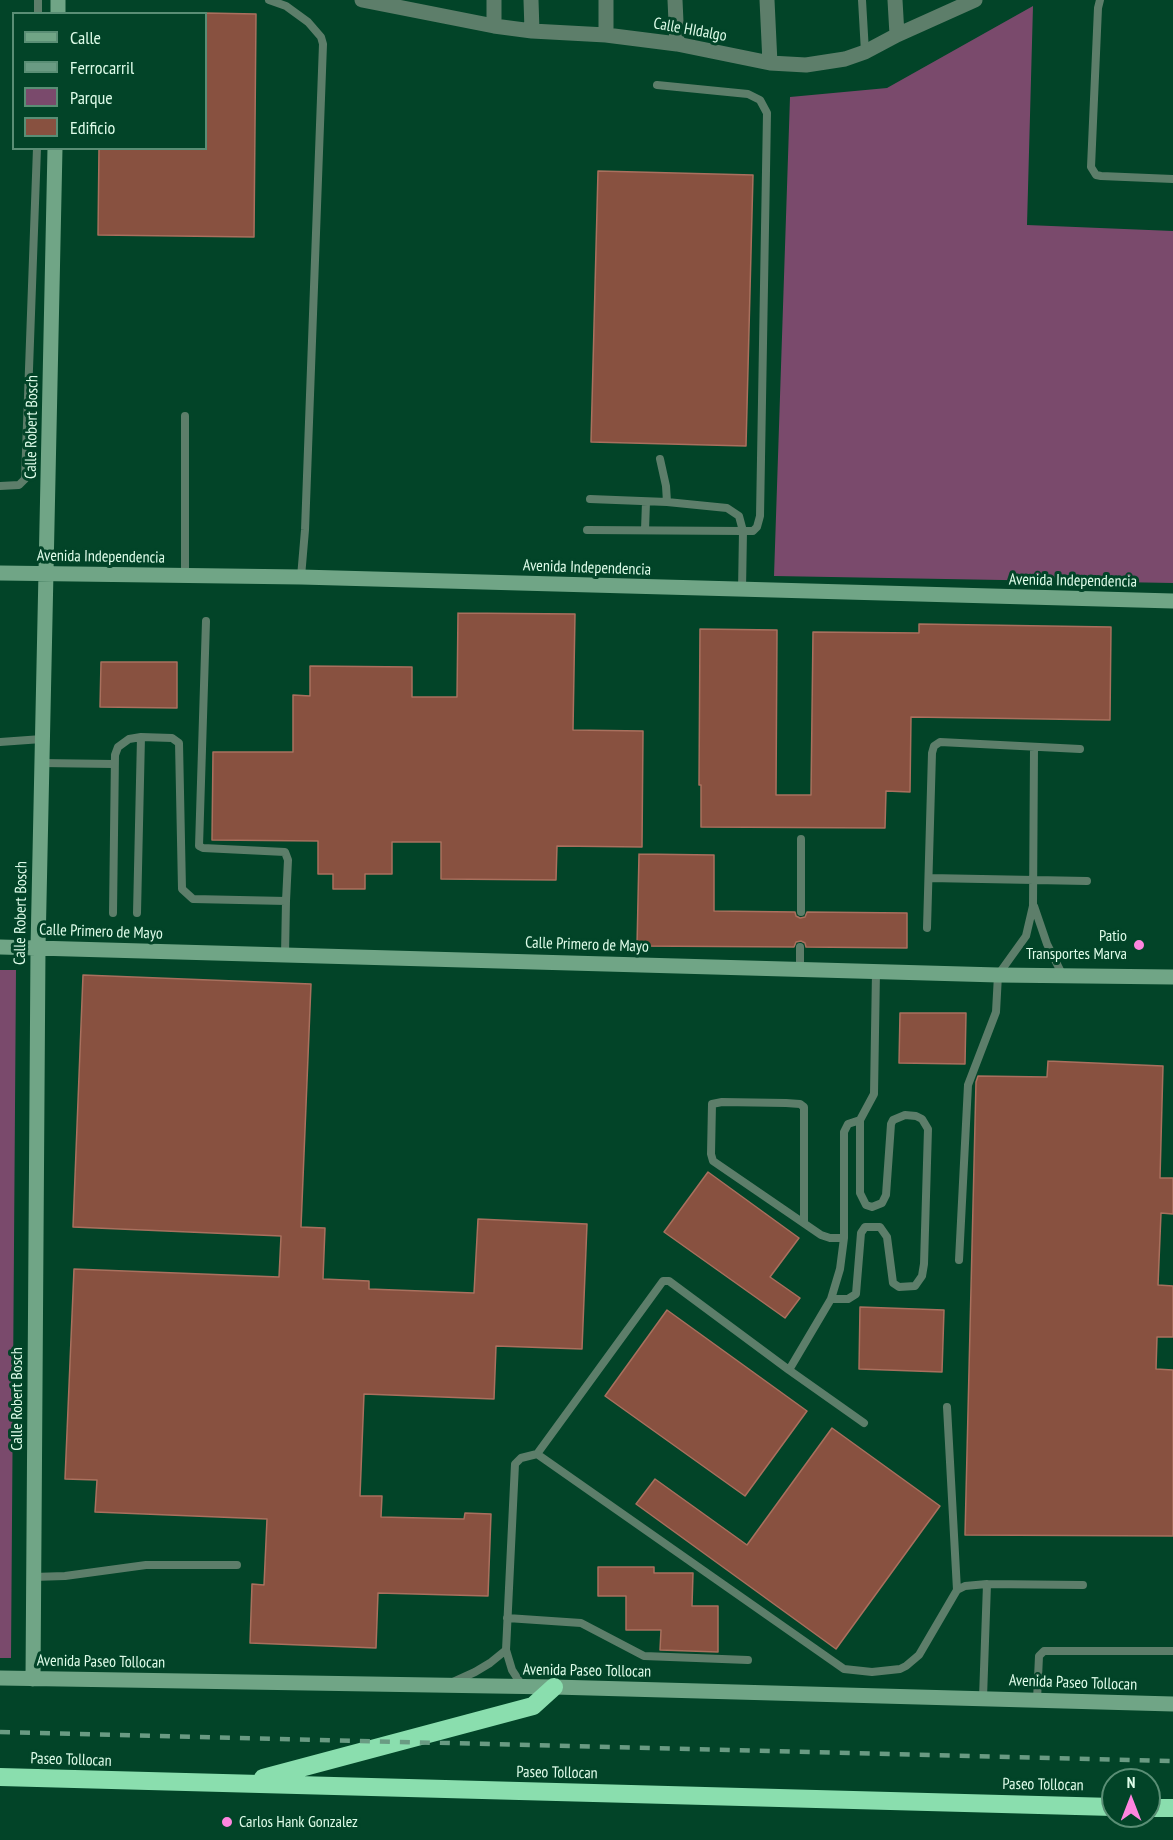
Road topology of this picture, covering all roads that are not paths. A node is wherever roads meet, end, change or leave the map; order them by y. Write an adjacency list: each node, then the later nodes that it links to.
1 (269, 0): 36 (lane)
2 (362, 0): 12 (street)
3 (494, 0): 13 (street)
4 (531, 0): 14 (street)
5 (606, 0): 15 (street)
6 (675, 0): 17 (street)
7 (767, 0): 19 (street)
8 (862, 0): 18 (lane)
9 (895, 0): 16 (street)
10 (975, 0): 16 (street, Calle HIdalgo)
11 (1100, 0): 23 (lane)
12 (386, 3): 13 (street, Calle HIdalgo)
13 (494, 26): 14 (street, Calle HIdalgo)
14 (532, 31): 15 (street, Calle HIdalgo)
15 (606, 35): 17 (street, Calle HIdalgo)
16 (897, 35): 18 (street, Calle HIdalgo)
17 (677, 44): 19 (street, Calle HIdalgo)
18 (865, 52): 19 (street, Calle HIdalgo)
19 (770, 63)
20 (657, 85): 32 (lane)
21 (37, 150): 26 (lane)
22 (55, 150): 34 (main road, Calle Robert Bosch)
23 (1173, 179)
24 (185, 416): 35 (lane)
25 (660, 459): 29 (lane)
26 (0, 486)
27 (590, 500): 28 (lane)
28 (646, 502): 29 (lane); 31 (lane)
29 (667, 502): 32 (lane)
30 (587, 530): 31 (lane)
31 (645, 531): 32 (lane)
32 (743, 531): 37 (lane)
33 (0, 573): 34 (main road, Avenida Independencia)
34 (47, 574): 35 (main road, Avenida Independencia); 41 (main road, Calle Robert Bosch)
35 (185, 576): 36 (main road, Avenida Independencia)
36 (301, 577): 37 (main road, Avenida Independencia)
37 (742, 590): 38 (main road, Avenida Independencia)
38 (1173, 601)
39 (206, 621): 51 (lane)
40 (141, 737): 46 (lane); 51 (lane); 55 (lane)
41 (42, 739): 42 (lane); 45 (main road, Calle Robert Bosch)
42 (0, 742)
43 (1034, 748): 44 (lane); 48 (lane); 49 (lane)
44 (1080, 749)
45 (42, 763): 46 (lane); 59 (main road, Calle Robert Bosch)
46 (113, 764): 54 (lane)
47 (801, 839): 53 (lane)
48 (929, 878): 49 (lane); 56 (lane)
49 (1033, 879): 50 (lane); 52 (lane)
50 (1087, 880)
51 (286, 901): 60 (lane)
52 (1033, 906): 63 (lane); 64 (lane)
53 (801, 912)
54 (113, 913)
55 (136, 913)
56 (927, 928)
57 (0, 947): 59 (main road, Calle Primero de Mayo)
58 (800, 947): 61 (lane)
59 (39, 948): 60 (main road, Calle Primero de Mayo); 76 (main road, Calle Robert Bosch)
60 (285, 955): 61 (main road, Calle Primero de Mayo)
61 (800, 969): 62 (main road, Calle Primero de Mayo)
62 (876, 971): 64 (main road, Calle Primero de Mayo); 66 (lane)
63 (1062, 974): 64 (main road, Calle Primero de Mayo); 65 (main road, Calle Primero de Mayo)
64 (998, 975): 69 (lane)
65 (1173, 977)
66 (860, 1120): 68 (lane); 70 (lane)
67 (804, 1223): 67 (lane); 68 (lane)
68 (844, 1238): 70 (lane)
69 (959, 1260)
70 (831, 1299): 71 (lane)
71 (789, 1370): 73 (lane); 74 (lane)
72 (946, 1407): 79 (lane)
73 (864, 1423)
74 (537, 1454): 79 (lane); 80 (lane)
75 (237, 1565): 76 (lane)
76 (33, 1577): 85 (main road, Calle Robert Bosch)
77 (987, 1584): 78 (lane); 79 (lane); 89 (lane)
78 (1083, 1586)
79 (957, 1590)
80 (507, 1618): 81 (lane); 83 (lane)
81 (506, 1650): 86 (lane); 88 (lane)
82 (1173, 1651): 90 (lane)
83 (748, 1660)
84 (0, 1678): 85 (main road, Avenida Paseo Tollocan)
85 (33, 1678): 86 (main road, Avenida Paseo Tollocan)
86 (443, 1686): 88 (main road, Avenida Paseo Tollocan)
87 (554, 1687): 88 (main road, Avenida Paseo Tollocan); 89 (main road, Avenida Paseo Tollocan); 93 (highway)
88 (523, 1688)
89 (983, 1698): 90 (main road, Avenida Paseo Tollocan)
90 (1037, 1700): 91 (main road, Avenida Paseo Tollocan)
91 (1173, 1704)
92 (0, 1777): 93 (highway, Paseo Tollocan)
93 (234, 1784): 94 (highway, Paseo Tollocan)
94 (1101, 1807)

